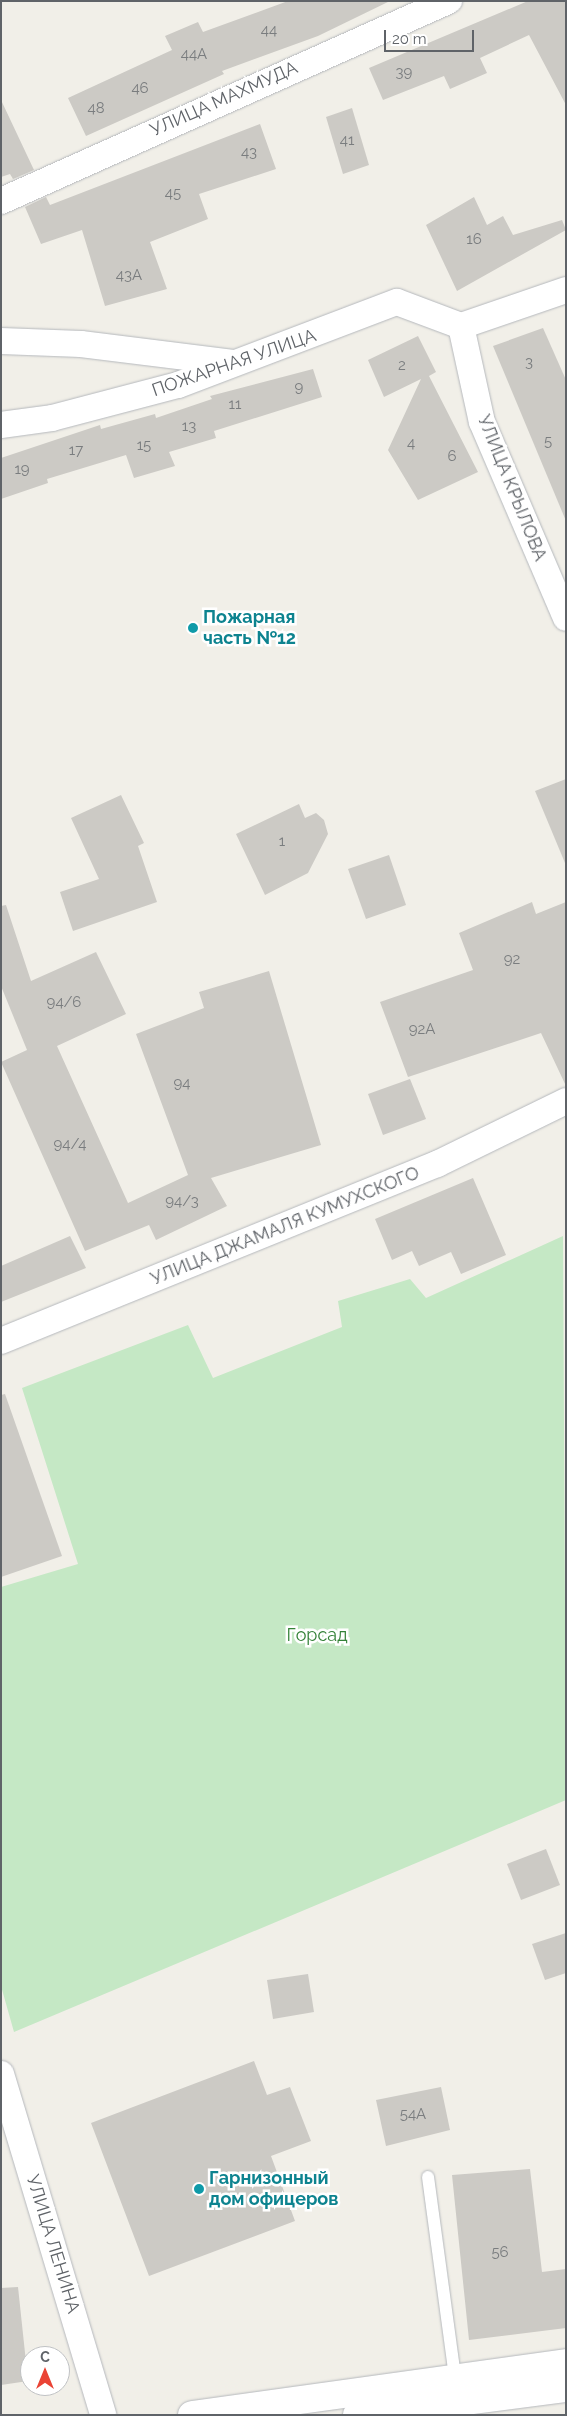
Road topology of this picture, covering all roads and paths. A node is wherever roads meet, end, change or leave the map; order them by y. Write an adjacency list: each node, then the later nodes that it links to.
1 (449, 1): 2 (street, УЛИЦА МАХМУДА)
2 (1, 201)
3 (566, 290): 4 (street)
4 (461, 326): 6 (street, ПОЖАРНАЯ УЛИЦА); 8 (street, УЛИЦА КРЫЛОВА)
5 (1, 341): 6 (street)
6 (239, 363): 7 (street, ПОЖАРНАЯ УЛИЦА)
7 (1, 425)
8 (566, 618)
9 (566, 1101): 10 (street, УЛИЦА ДЖАМАЛЯ КУМУХСКОГО)
10 (1, 1341)
11 (1, 2074): 16 (street, УЛИЦА ЛЕНИНА)
12 (428, 2177): 14 (lane)
13 (566, 2363): 14 (main road)
14 (455, 2378): 17 (main road)
15 (566, 2388): 18 (main road)
16 (103, 2415)
17 (192, 2415)
18 (357, 2415)

